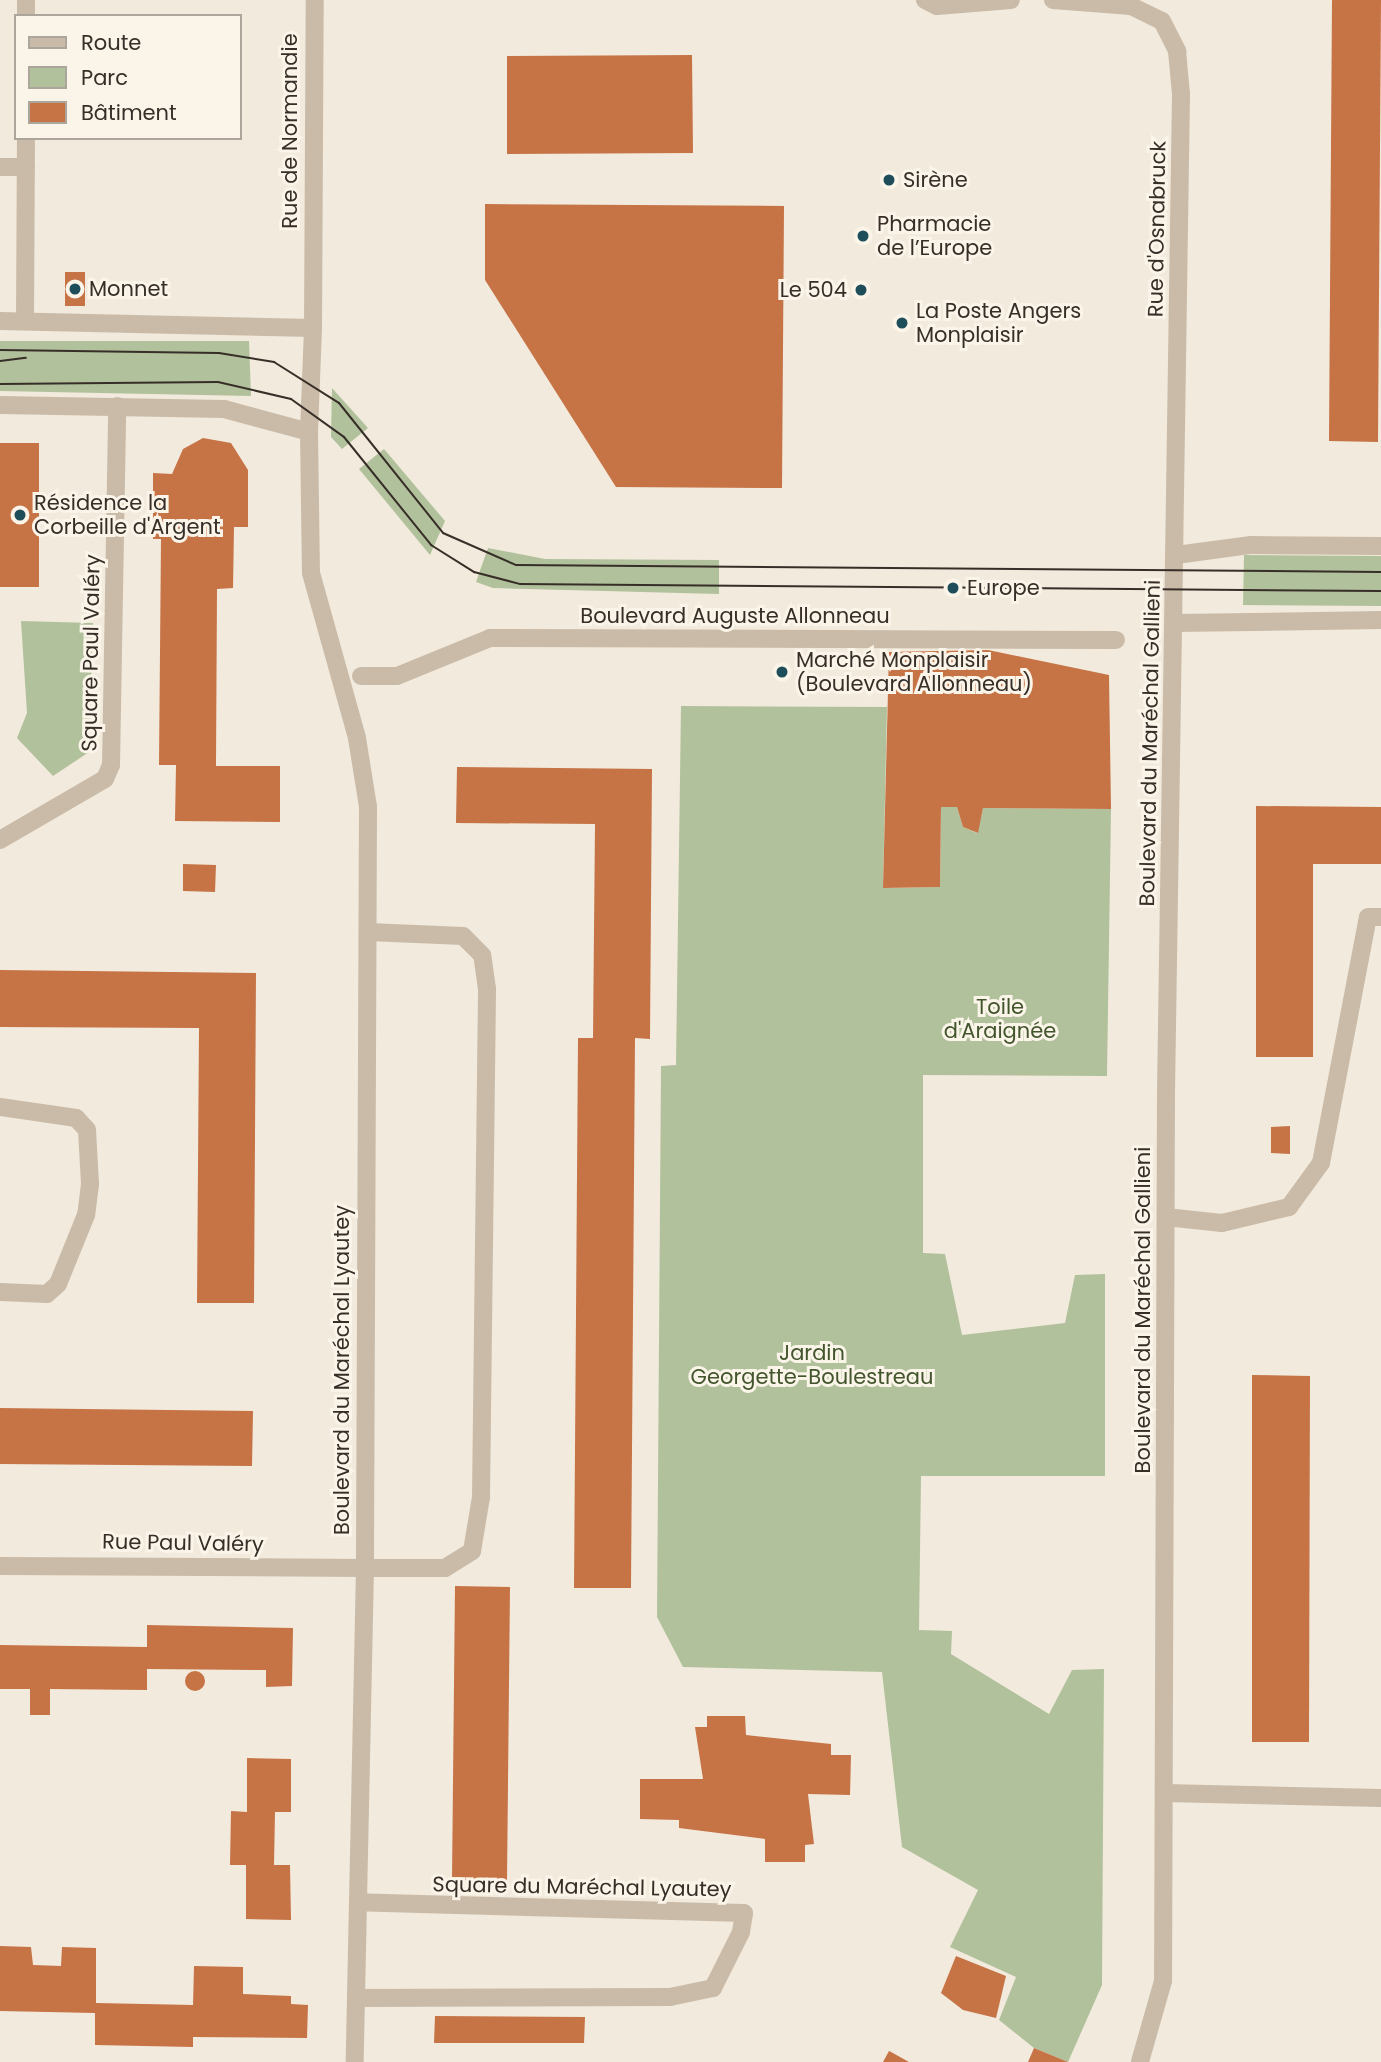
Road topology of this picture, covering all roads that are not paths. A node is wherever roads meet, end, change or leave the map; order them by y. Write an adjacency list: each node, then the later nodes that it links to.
1 (315, 0): 10 (street, Rue de Normandie)
2 (925, 0): 3 (street)
3 (1011, 0)
4 (1053, 0): 15 (street, Rue d'Osnabruck)
5 (26, 140): 7 (street)
6 (0, 167): 7 (street)
7 (26, 167): 9 (street)
8 (0, 321): 9 (street)
9 (25, 321): 10 (street)
10 (313, 328): 13 (street, Rue de Normandie)
11 (0, 405): 12 (street)
12 (117, 406): 13 (street); 20 (street, Square Paul Valéry)
13 (309, 432): 22 (street, Boulevard du Maréchal Lyautey)
14 (1381, 546): 15 (street)
15 (1176, 555): 17 (street, Boulevard du Maréchal Gallieni)
16 (1381, 620): 17 (street)
17 (1175, 623): 24 (street, Boulevard du Maréchal Gallieni)
18 (1116, 640): 19 (street, Boulevard Auguste Allonneau)
19 (361, 676)
20 (0, 840)
21 (1381, 917): 24 (street)
22 (368, 932): 27 (street, Boulevard du Maréchal Lyautey); 27 (street, Rue Paul Valéry)
23 (0, 1107): 25 (street)
24 (1166, 1217): 28 (street, Boulevard du Maréchal Gallieni)
25 (0, 1292)
26 (0, 1566): 27 (street, Rue Paul Valéry)
27 (365, 1568): 30 (street, Boulevard du Maréchal Lyautey)
28 (1165, 1793): 29 (street); 33 (street, Boulevard du Maréchal Gallieni)
29 (1381, 1798)
30 (358, 1902): 31 (street, Boulevard du Maréchal Lyautey); 31 (street, Square du Maréchal Lyautey)
31 (356, 1998): 32 (street, Boulevard du Maréchal Lyautey)
32 (355, 2062)
33 (1140, 2062)

